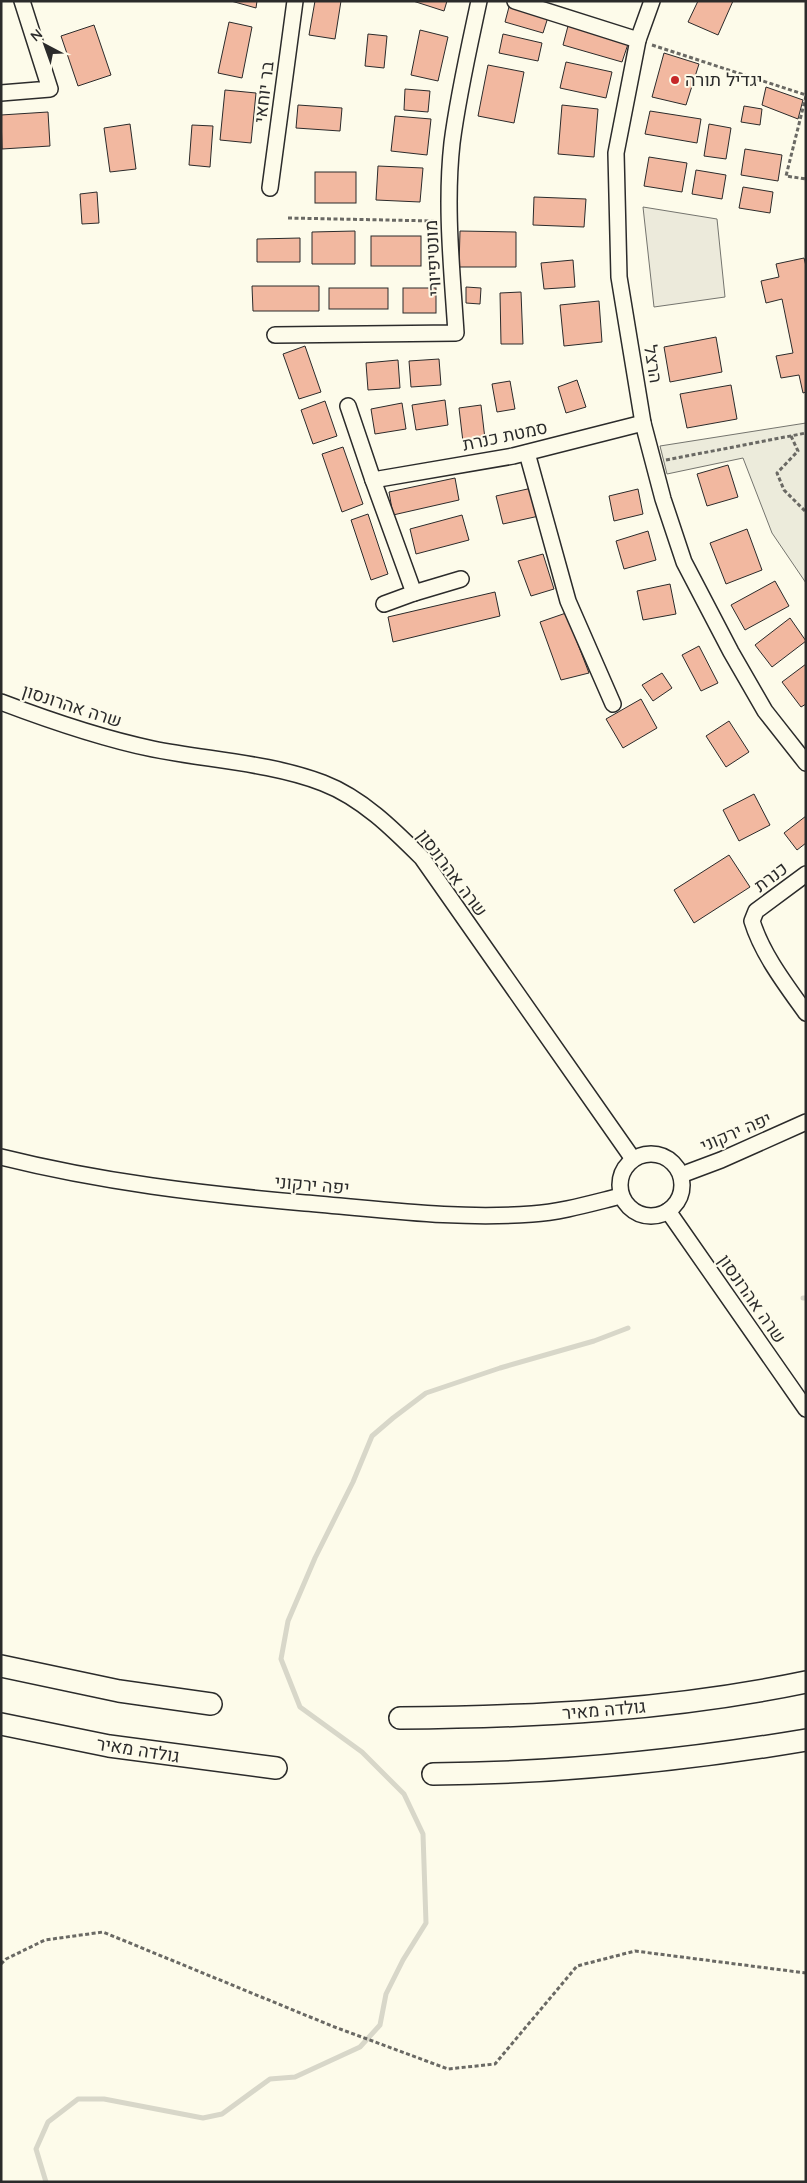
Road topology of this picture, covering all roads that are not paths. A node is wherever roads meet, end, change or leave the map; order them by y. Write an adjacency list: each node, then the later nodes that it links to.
1 (22, 1): 7 (street)
2 (295, 1): 8 (street, בר יוחאי)
3 (479, 1): 9 (street, מונטיפיורי)
4 (515, 1): 6 (street)
5 (652, 1): 6 (street, הרצל)
6 (638, 40): 11 (street, הרצל)
7 (1, 93)
8 (270, 188)
9 (275, 335)
10 (348, 406): 13 (street)
11 (643, 423): 12 (street, סמטת כנרת); 19 (street, הרצל)
12 (526, 452): 13 (street, סמטת כנרת); 18 (street)
13 (372, 480): 15 (street)
14 (461, 579): 15 (street)
15 (414, 593): 16 (street)
16 (384, 604)
17 (1, 702): 24 (street, שרה אהרונסון)
18 (613, 704)
19 (806, 763)
20 (806, 874): 21 (street, כנרת)
21 (806, 1013)
22 (806, 1122): 25 (street, יפה ירקוני)
23 (1, 1156): 26 (street, יפה ירקוני)
24 (633, 1160): 25 (street); 26 (street)
25 (681, 1175): 27 (street)
26 (621, 1196): 27 (street)
27 (668, 1211): 28 (street, שרה אהרונסון)
28 (806, 1409)
29 (1, 1666): 31 (main road)
30 (806, 1682): 32 (main road, גולדה מאיר)
31 (210, 1704)
32 (400, 1718)
33 (1, 1724): 35 (main road, גולדה מאיר)
34 (806, 1740): 36 (main road)
35 (276, 1768)
36 (433, 1774)

